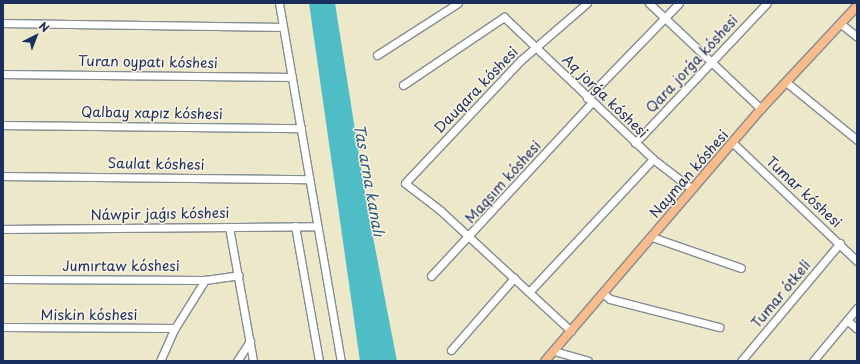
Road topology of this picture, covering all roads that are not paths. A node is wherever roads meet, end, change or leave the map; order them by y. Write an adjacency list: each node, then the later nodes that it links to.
1 (279, 3): 12 (street)
2 (458, 3): 15 (street)
3 (587, 3): 14 (street, Dauqara kóshesi)
4 (649, 3): 9 (street)
5 (679, 3): 9 (street, Maqsım kóshesi)
6 (767, 3): 16 (street, Qara jorǵa kóshesi)
7 (853, 3): 8 (street)
8 (857, 6): 11 (main road, Nayman kóshesi)
9 (664, 18): 16 (street); 21 (street, Maqsım kóshesi)
10 (3, 23): 12 (street)
11 (840, 23): 13 (street); 19 (main road, Nayman kóshesi)
12 (283, 27): 18 (street)
13 (857, 37)
14 (537, 49): 20 (street, Aq jorǵa kóshesi); 21 (street, Aq jorǵa kóshesi); 37 (street, Dauqara kóshesi)
15 (377, 55)
16 (711, 62): 22 (street); 26 (street, Qara jorǵa kóshesi)
17 (3, 74): 18 (street, Turan oypatı kóshesi)
18 (292, 77): 24 (street)
19 (786, 82): 22 (main road, Nayman kóshesi); 25 (street)
20 (403, 85)
21 (589, 100): 26 (street, Aq jorǵa kóshesi); 37 (street, Maqsım kóshesi)
22 (762, 109): 27 (main road, Nayman kóshesi)
23 (3, 125): 24 (street, Qalbay xapız kóshesi)
24 (301, 128): 30 (street)
25 (857, 140)
26 (635, 143): 28 (street, Aq jorǵa kóshesi)
27 (733, 143): 31 (main road, Nayman kóshesi); 38 (street, Tumar kóshesi)
28 (653, 159): 31 (street, Aq jorǵa kóshesi); 46 (street)
29 (3, 176): 30 (street, Saulat kóshesi)
30 (310, 179): 33 (street)
31 (692, 189): 36 (main road, Nayman kóshesi)
32 (295, 226): 33 (street, Náwpir jaǵıs kóshesi); 34 (street, Náwpir jaǵıs kóshesi); 61 (street)
33 (317, 226): 62 (street)
34 (229, 227): 35 (street, Náwpir jaǵıs kóshesi); 41 (street)
35 (3, 229)
36 (652, 237): 40 (street); 47 (main road, Nayman kóshesi)
37 (470, 238): 42 (street, Maqsım kóshesi); 43 (street)
38 (840, 243): 39 (street, Tumar kóshesi); 65 (street, Tumar ótkeli)
39 (857, 261)
40 (741, 268)
41 (238, 275): 45 (street, Jumırtaw kóshesi); 55 (street)
42 (431, 276)
43 (514, 278): 46 (street); 56 (street)
44 (3, 279): 45 (street, Jumırtaw kóshesi)
45 (205, 280): 52 (street)
46 (530, 291): 54 (street)
47 (604, 293): 51 (street); 54 (main road, Nayman kóshesi)
48 (857, 308): 49 (street)
49 (847, 320): 53 (street); 66 (street)
50 (3, 327): 52 (street, Miskin kóshesi)
51 (719, 327)
52 (175, 328): 58 (street)
53 (857, 329)
54 (571, 331): 57 (main road, Nayman kóshesi)
55 (250, 341): 59 (street); 60 (street)
56 (451, 350)
57 (554, 351): 63 (main road, Nayman kóshesi); 64 (street)
58 (160, 361)
59 (237, 361)
60 (253, 361)
61 (319, 361)
62 (340, 361)
63 (545, 361)
64 (588, 361)
65 (741, 361)
66 (813, 361)

